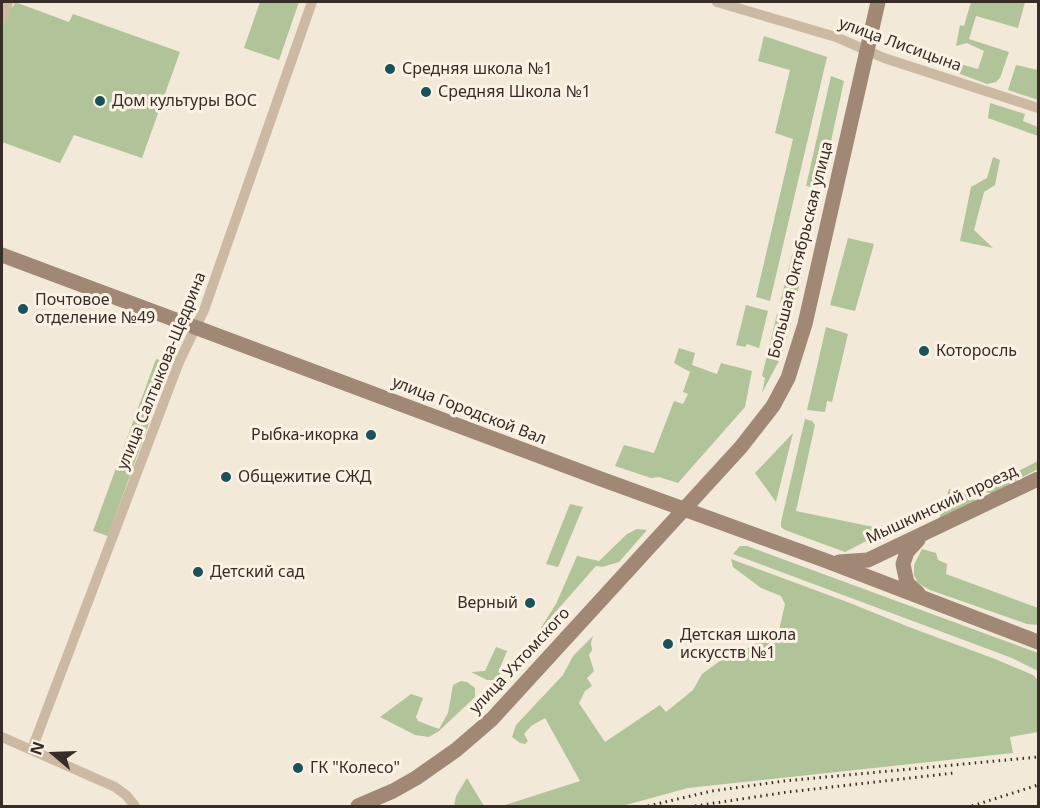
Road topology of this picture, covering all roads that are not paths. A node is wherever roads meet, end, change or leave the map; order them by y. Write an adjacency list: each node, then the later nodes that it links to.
1 (8, 2): 5 (street)
2 (312, 2): 9 (street, улица Салтыкова-Щедрина)
3 (717, 2): 6 (street, улица Лисицына)
4 (878, 2): 6 (main road, Большая Октябрьская улица)
5 (2, 20)
6 (867, 50): 7 (street, улица Лисицына); 11 (main road, Большая Октябрьская улица)
7 (1038, 108)
8 (2, 255): 9 (main road, улица Городской Вал)
9 (195, 328): 11 (main road, улица Городской Вал); 17 (street, улица Салтыкова-Щедрина)
10 (1038, 479): 12 (main road, Мышкинский проезд)
11 (684, 509): 13 (main road, улица Городской Вал); 19 (main road, улица Ухтомского)
12 (930, 532): 13 (main road, Мышкинский проезд); 14 (main road)
13 (824, 560): 14 (main road, улица Городской Вал)
14 (925, 598): 15 (main road)
15 (1035, 638)
16 (2, 737): 17 (street)
17 (32, 750): 18 (street)
18 (135, 807)
19 (358, 807)

